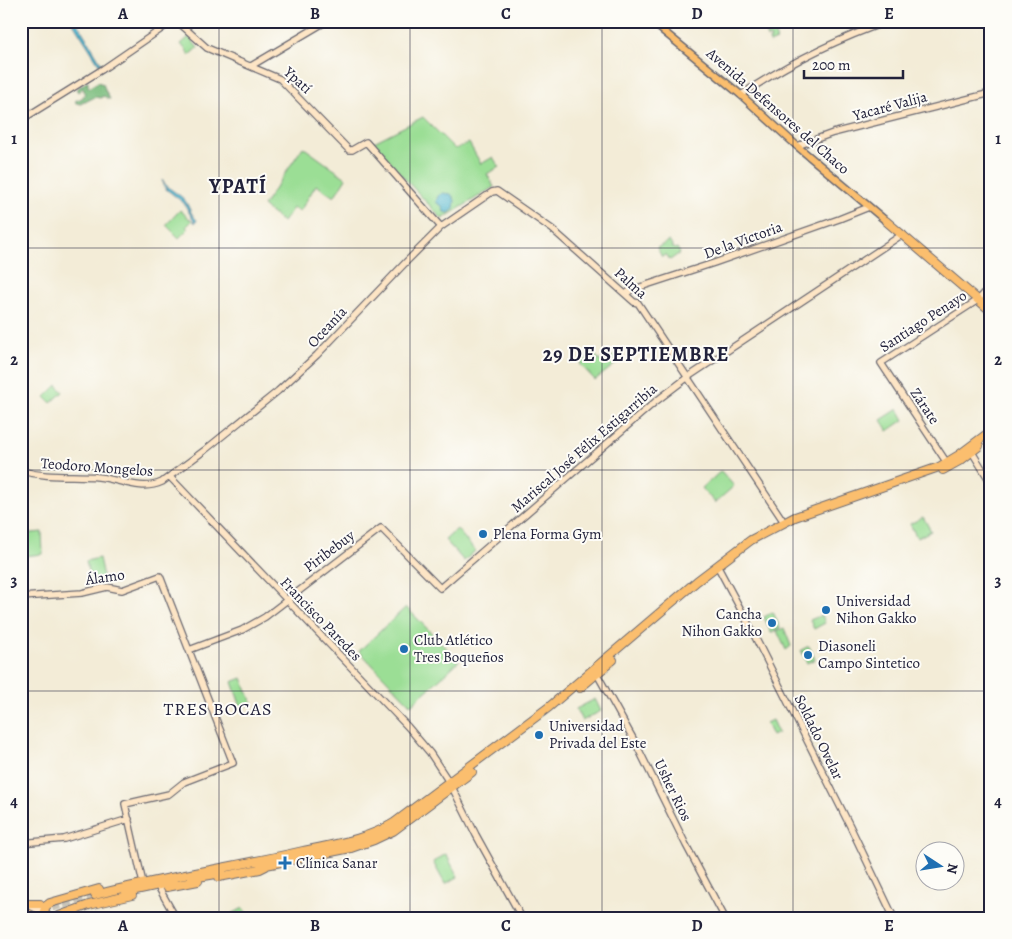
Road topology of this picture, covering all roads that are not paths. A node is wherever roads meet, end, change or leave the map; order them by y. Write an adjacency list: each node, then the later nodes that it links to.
1 (173, 21): 9 (street)
2 (177, 21): 6 (street, Ypatí)
3 (327, 21): 6 (street)
4 (651, 21): 8 (main road, Avenida Defensores del Chaco)
5 (889, 21): 8 (street)
6 (251, 66): 14 (street, Ypatí)
7 (991, 93): 10 (street, Yacaré Valija)
8 (741, 95): 10 (main road, Avenida Defensores del Chaco)
9 (21, 120)
10 (797, 146): 12 (main road, Avenida Defensores del Chaco)
11 (497, 191): 14 (street, Oceanía); 18 (street, Palma)
12 (869, 207): 13 (main road, Avenida Defensores del Chaco); 17 (street, De la Victoria)
13 (886, 221): 15 (highway, Avenida Defensores del Chaco)
14 (441, 228): 30 (street, Oceanía)
15 (902, 234): 19 (highway, Avenida Defensores del Chaco); 24 (street, Mariscal José Félix Estigarribia)
16 (991, 286): 19 (street, Santiago Penayo)
17 (631, 290): 18 (street, De la Victoria); 20 (street)
18 (626, 294): 20 (street, Palma)
19 (980, 298): 21 (highway, Avenida Defensores del Chaco); 22 (highway, Avenida Defensores del Chaco); 23 (street, Santiago Penayo)
20 (638, 303): 24 (street, Palma)
21 (991, 304)
22 (991, 311)
23 (881, 363): 28 (street, Zárate)
24 (688, 376): 32 (street, Palma); 33 (street, Mariscal José Félix Estigarribia)
25 (991, 431): 28 (highway)
26 (991, 437): 27 (highway)
27 (972, 452): 31 (street); 34 (highway)
28 (947, 463): 32 (highway)
29 (21, 471): 30 (street, Teodoro Mongelos)
30 (170, 477): 36 (street, Francisco Paredes)
31 (991, 483)
32 (784, 522): 34 (highway)
33 (380, 528): 36 (street, Piribebuy)
34 (718, 567): 38 (highway); 39 (highway); 53 (street, Soldado Ovelar)
35 (21, 597): 37 (street, Álamo)
36 (286, 600): 37 (street, Piribebuy); 39 (street, Francisco Paredes)
37 (189, 650): 40 (street)
38 (597, 674): 39 (highway); 52 (street, Usher Rios)
39 (450, 785): 42 (highway); 43 (highway); 51 (street, Francisco Paredes)
40 (129, 819): 41 (street); 44 (street)
41 (21, 843)
42 (270, 864): 43 (highway); 45 (highway)
43 (244, 865): 44 (highway)
44 (142, 879): 47 (highway)
45 (159, 888): 49 (highway); 50 (street)
46 (22, 902): 47 (highway); 48 (street)
47 (46, 903): 48 (highway); 49 (highway)
48 (46, 915)
49 (59, 917)
50 (176, 918)
51 (522, 918)
52 (725, 918)
53 (894, 918)

